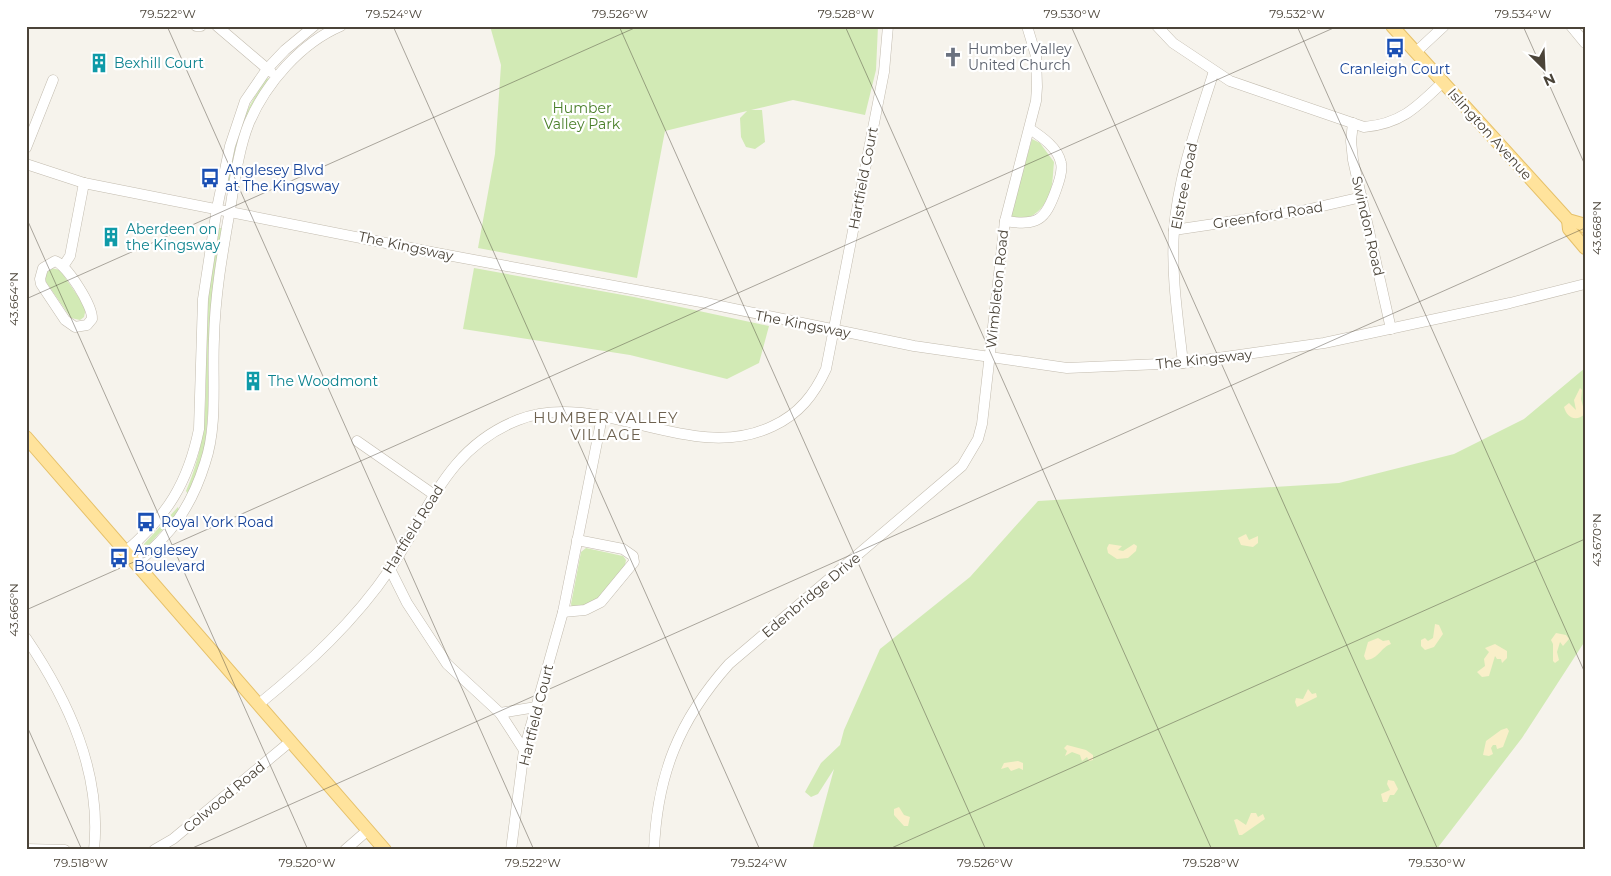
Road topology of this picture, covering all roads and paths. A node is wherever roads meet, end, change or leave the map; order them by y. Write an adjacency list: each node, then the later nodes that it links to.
1 (196, 26): 2 (street)
2 (201, 26)
3 (217, 26): 14 (street)
4 (314, 26): 14 (street)
5 (342, 26): 16 (street)
6 (888, 26): 35 (street, Hartfield Court)
7 (1027, 26): 20 (street, Wimbleton Road)
8 (1157, 26): 15 (street)
9 (1392, 26): 13 (main road, Islington Avenue)
10 (1444, 26): 13 (street)
11 (1572, 26): 12 (street)
12 (1585, 43)
13 (1416, 52): 18 (main road, Islington Avenue)
14 (267, 68): 16 (street); 25 (street)
15 (1214, 71): 19 (street); 30 (street, Elstree Road)
16 (277, 77): 26 (street)
17 (53, 80): 21 (street)
18 (1443, 82): 19 (street); 27 (main road, Islington Avenue)
19 (1353, 123): 24 (street, Swindon Road)
20 (1030, 129): 28 (street, Wimbleton Road); 28 (street, Wimbleton Road)
21 (26, 148)
22 (26, 164): 23 (street, The Kingsway)
23 (84, 182): 25 (street, The Kingsway); 32 (street)
24 (1362, 197): 30 (street, Greenford Road); 34 (street, Swindon Road)
25 (217, 208): 26 (street, The Kingsway); 42 (street)
26 (230, 210): 35 (street, The Kingsway); 43 (street)
27 (1568, 220): 29 (main road, Islington Avenue); 31 (main road, Islington Avenue)
28 (1005, 221): 36 (street, Wimbleton Road)
29 (1585, 227)
30 (1174, 230): 37 (street, Elstree Road)
31 (1585, 248)
32 (64, 265): 32 (street)
33 (1585, 284): 34 (street, The Kingsway)
34 (1391, 329): 37 (street, The Kingsway)
35 (834, 330): 36 (street, The Kingsway); 38 (street, Hartfield Road)
36 (990, 357): 37 (street, The Kingsway); 63 (street, Edenbridge Drive)
37 (1183, 363)
38 (602, 417): 41 (street, Hartfield Road); 44 (street, Hartfield Court)
39 (357, 441): 41 (street)
40 (28, 442): 45 (main road)
41 (433, 494): 47 (street, Hartfield Road)
42 (176, 496): 43 (street); 45 (street)
43 (188, 504): 46 (street)
44 (577, 540): 48 (street, Hartfield Court); 48 (street)
45 (125, 552): 46 (main road)
46 (136, 564): 50 (main road)
47 (390, 569): 50 (street, Hartfield Road); 52 (street)
48 (563, 612): 51 (street, Hartfield Court)
49 (26, 638): 59 (street)
50 (259, 704): 53 (main road)
51 (536, 707): 52 (street); 54 (street, Hartfield Court)
52 (500, 713): 54 (street)
53 (291, 741): 55 (main road); 60 (street, Colwood Road)
54 (524, 750): 62 (street, Hartfield Court)
55 (368, 830): 56 (main road); 61 (street)
56 (378, 847)
57 (26, 849): 58 (street)
58 (65, 850)
59 (94, 850)
60 (154, 850)
61 (345, 850)
62 (511, 850)
63 (654, 850)

